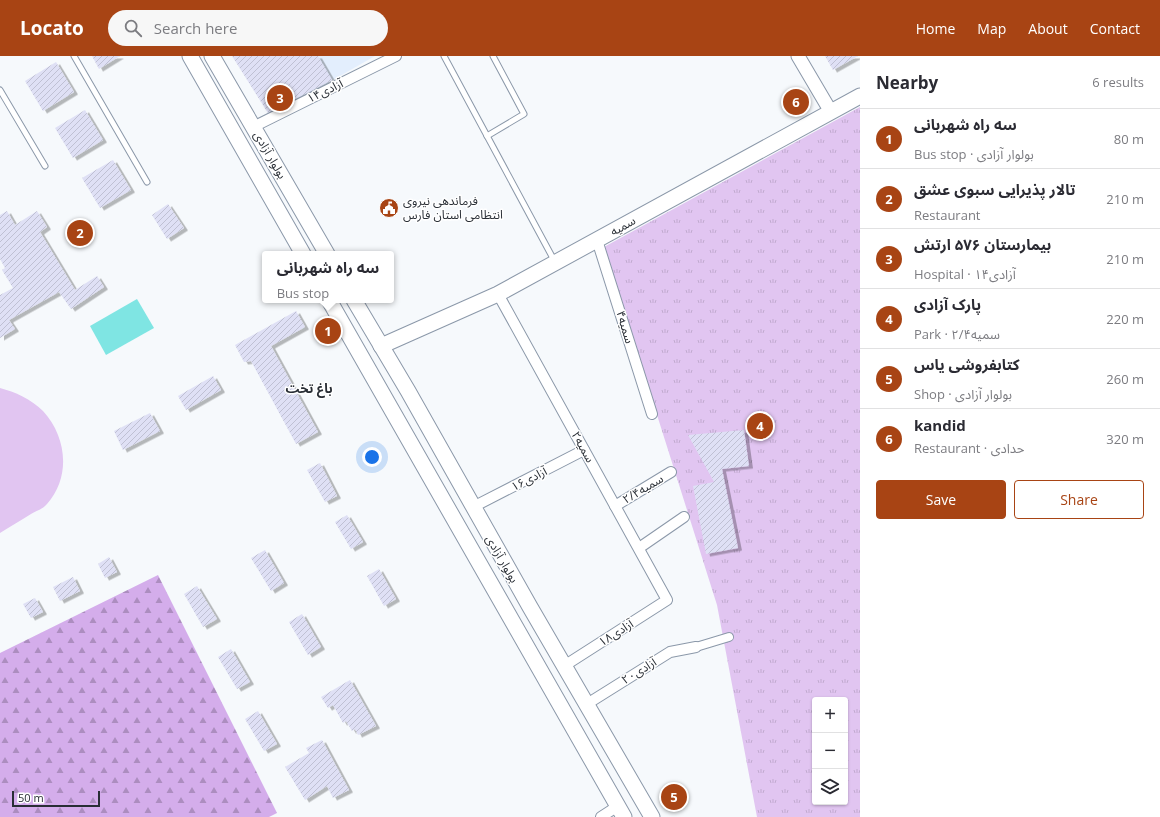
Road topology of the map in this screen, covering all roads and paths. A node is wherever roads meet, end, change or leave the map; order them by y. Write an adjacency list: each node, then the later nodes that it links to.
1 (74, 56): 14 (lane)
2 (190, 56): 16 (main road, بولوار آزادی)
3 (212, 56): 11 (main road, بولوار آزادی)
4 (396, 56): 11 (street, آزادی۱۴)
5 (444, 56): 12 (lane)
6 (493, 56): 12 (lane)
7 (798, 56): 10 (street)
8 (0, 90): 13 (lane)
9 (860, 96): 10 (main road, سمیه)
10 (830, 112): 15 (main road, سمیه)
11 (254, 127): 17 (main road, بولوار آزادی)
12 (487, 136): 18 (lane)
13 (45, 166)
14 (147, 182)
15 (597, 240): 18 (main road, سمیه); 23 (street, سمیه۴)
16 (301, 251)
17 (325, 251)
18 (556, 263): 19 (main road, سمیه)
19 (498, 294): 22 (main road, سمیه); 24 (street, ۲سمیه)
20 (331, 303): 27 (main road, بولوار آزادی)
21 (356, 303): 22 (main road, بولوار آزادی)
22 (381, 346): 26 (main road, بولوار آزادی)
23 (652, 414)
24 (584, 450): 28 (street, ۲سمیه); 29 (street, آزادی۱۶)
25 (671, 472): 28 (street, سمیه۲/۴)
26 (462, 488): 27 (main road); 29 (main road, بولوار آزادی)
27 (441, 498): 37 (main road, بولوار آزادی)
28 (615, 506): 31 (street, ۲سمیه)
29 (473, 507): 35 (main road, بولوار آزادی)
30 (684, 517): 31 (street)
31 (639, 548): 32 (street, ۲سمیه)
32 (667, 600): 35 (street, آزادی۱۸)
33 (729, 638): 34 (street)
34 (696, 647): 36 (street, آزادی۲۰)
35 (564, 666): 36 (main road, بولوار آزادی)
36 (587, 704): 39 (main road, بولوار آزادی)
37 (621, 812): 38 (street)
38 (601, 817)
39 (652, 817)

